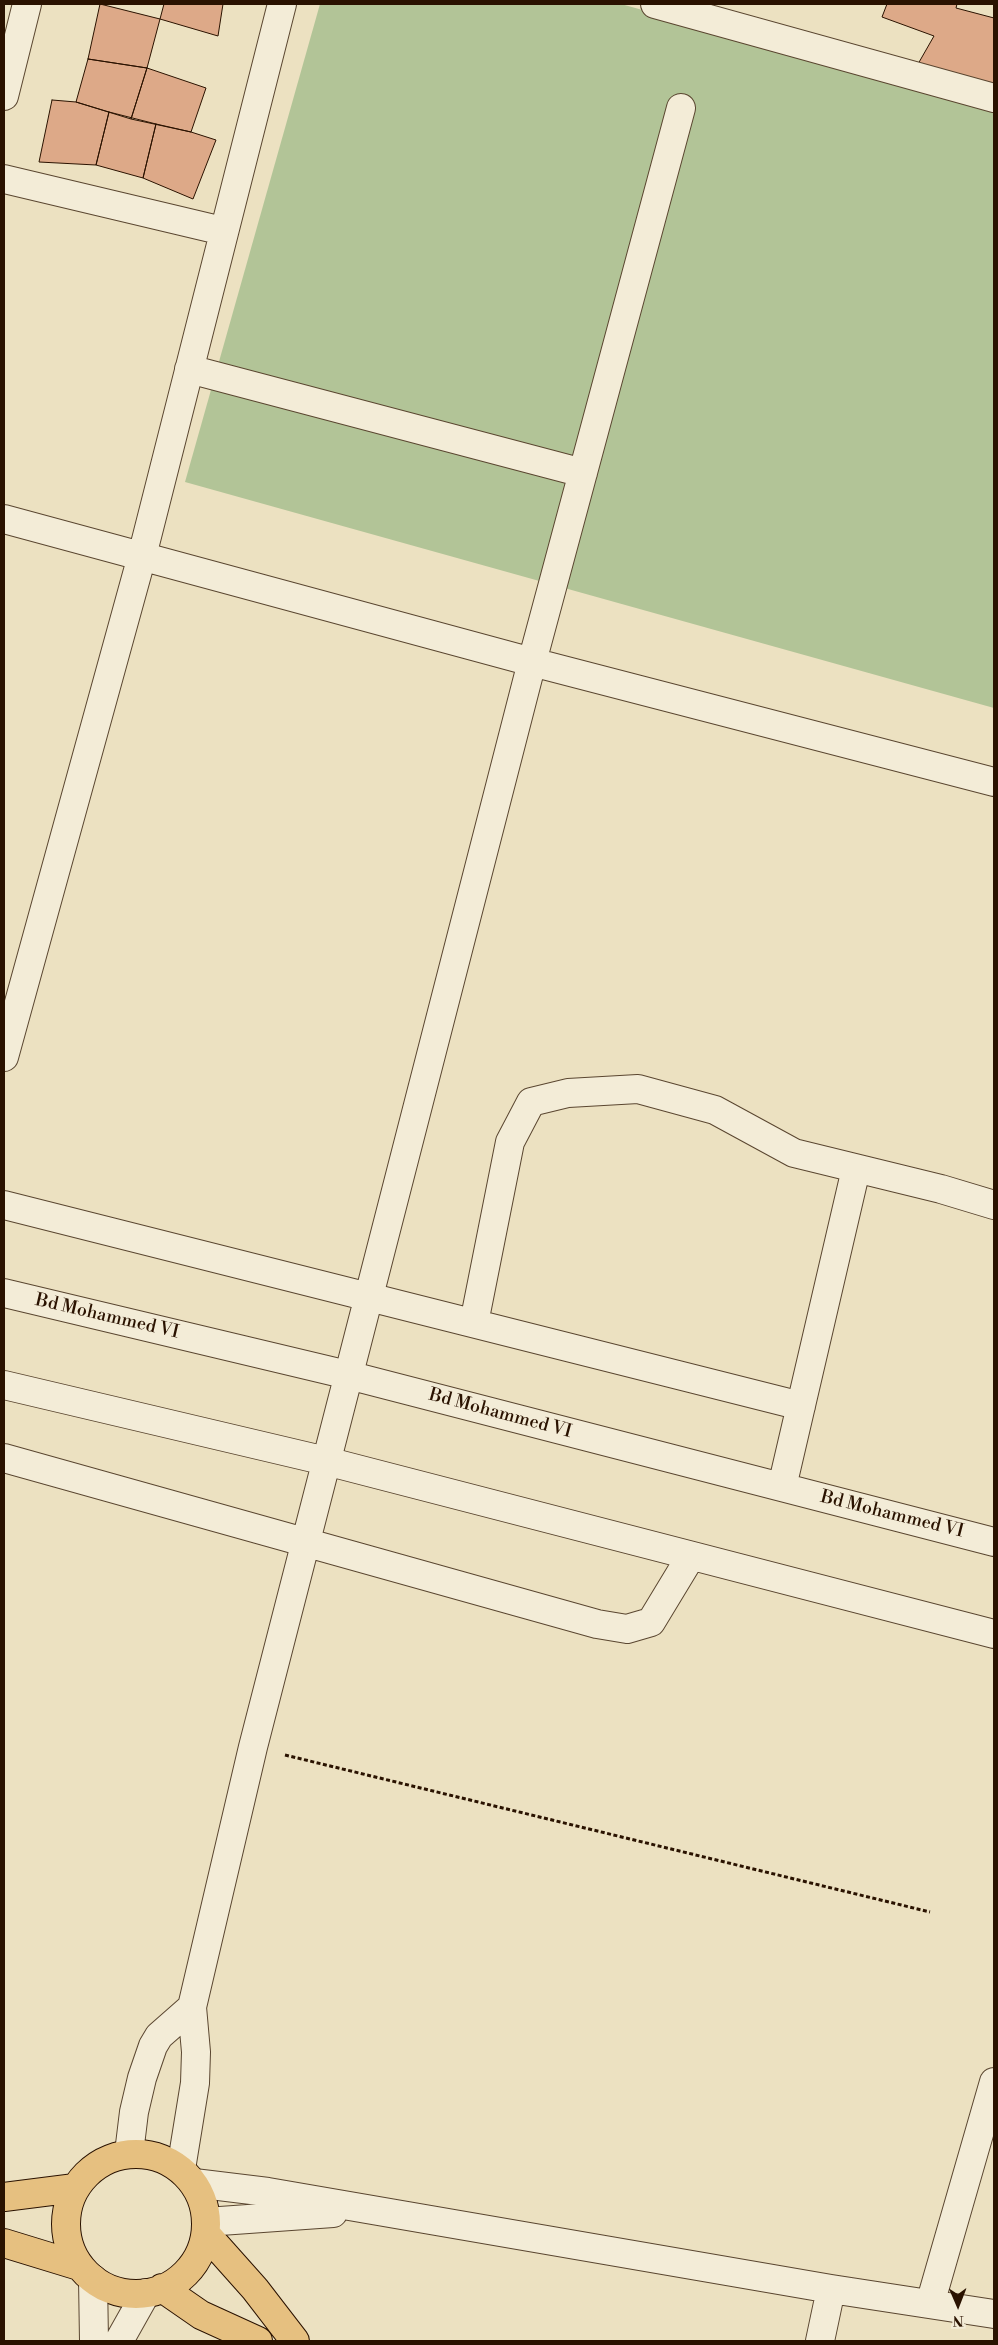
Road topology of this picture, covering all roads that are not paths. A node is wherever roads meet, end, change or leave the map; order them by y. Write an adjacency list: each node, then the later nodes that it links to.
1 (27, 4): 4 (street)
2 (282, 4): 8 (street)
3 (655, 4): 5 (street)
4 (4, 96)
5 (994, 98)
6 (681, 108): 10 (street)
7 (4, 179): 8 (street)
8 (223, 231): 9 (street)
9 (189, 369): 10 (street); 12 (street)
10 (583, 473): 13 (street)
11 (4, 519): 12 (street)
12 (142, 556): 13 (street); 15 (street)
13 (532, 662): 14 (street); 20 (street)
14 (994, 782)
15 (4, 1057)
16 (856, 1170): 18 (street); 21 (street); 24 (street)
17 (4, 1205): 20 (street)
18 (994, 1205)
19 (4, 1293): 22 (street, Bd Mohammed VI)
20 (368, 1296): 21 (street); 22 (street)
21 (474, 1323): 24 (street)
22 (348, 1374): 26 (street); 27 (street, Bd Mohammed VI)
23 (4, 1385): 26 (street)
24 (801, 1406): 27 (street)
25 (4, 1458): 28 (street)
26 (326, 1461): 28 (street); 30 (street)
27 (782, 1487): 29 (street, Bd Mohammed VI)
28 (305, 1542): 30 (street); 32 (street)
29 (994, 1542)
30 (691, 1556): 31 (street)
31 (994, 1634)
32 (192, 2007): 34 (street); 35 (street)
33 (994, 2082): 44 (street)
34 (129, 2153): 35 (main road); 36 (main road)
35 (188, 2176): 38 (street); 39 (main road)
36 (75, 2188): 37 (main road); 41 (main road)
37 (4, 2197)
38 (364, 2210): 39 (street); 42 (street)
39 (206, 2228): 43 (main road); 49 (main road)
40 (4, 2243): 41 (main road)
41 (86, 2273): 43 (main road); 46 (street)
42 (831, 2289): 44 (street); 50 (street)
43 (154, 2291): 47 (street); 48 (main road)
44 (930, 2304): 45 (street)
45 (994, 2314)
46 (94, 2341)
47 (119, 2341)
48 (258, 2341)
49 (295, 2341)
50 (820, 2341)

